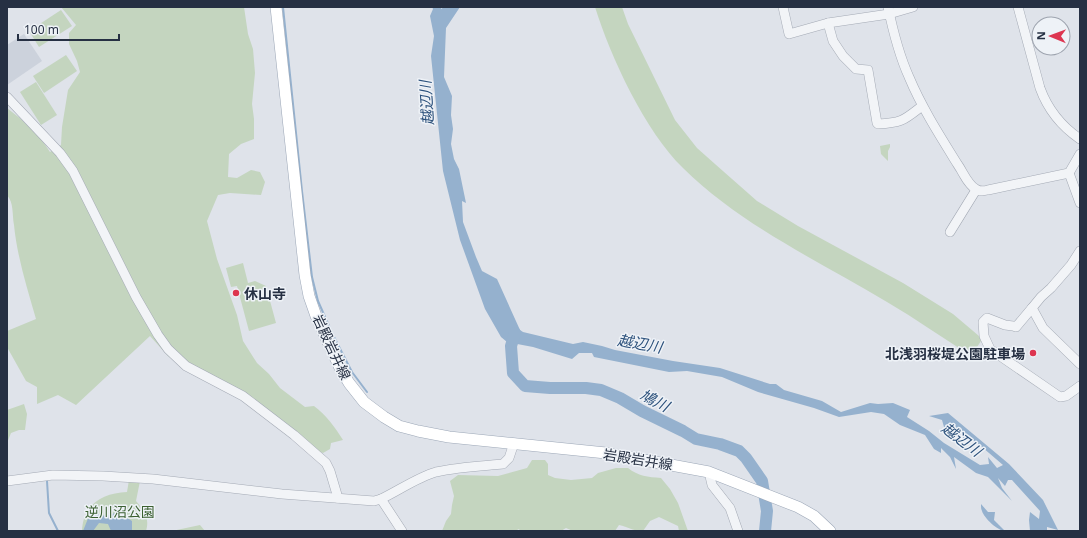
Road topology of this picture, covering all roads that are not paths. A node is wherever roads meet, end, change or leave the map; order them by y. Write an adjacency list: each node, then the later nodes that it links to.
1 (276, 7): 19 (main road, 岩殿岩井線)
2 (783, 7): 6 (street)
3 (913, 7): 5 (street)
4 (1018, 7): 9 (street)
5 (889, 11): 6 (street); 8 (street)
6 (828, 23): 8 (street)
7 (7, 97): 22 (street)
8 (922, 106): 12 (street)
9 (1080, 139)
10 (1080, 154): 11 (street)
11 (1069, 173): 12 (street); 13 (street)
12 (976, 190): 14 (street)
13 (1080, 203)
14 (950, 232)
15 (1080, 251): 16 (street)
16 (1032, 308): 17 (street); 18 (street)
17 (1080, 364)
18 (1080, 386)
19 (514, 443): 20 (main road, 岩殿岩井線); 23 (street)
20 (709, 472): 25 (street); 26 (main road, 岩殿岩井線)
21 (7, 481): 22 (street)
22 (338, 498): 23 (street)
23 (381, 499): 24 (street)
24 (402, 531)
25 (738, 531)
26 (830, 531)

